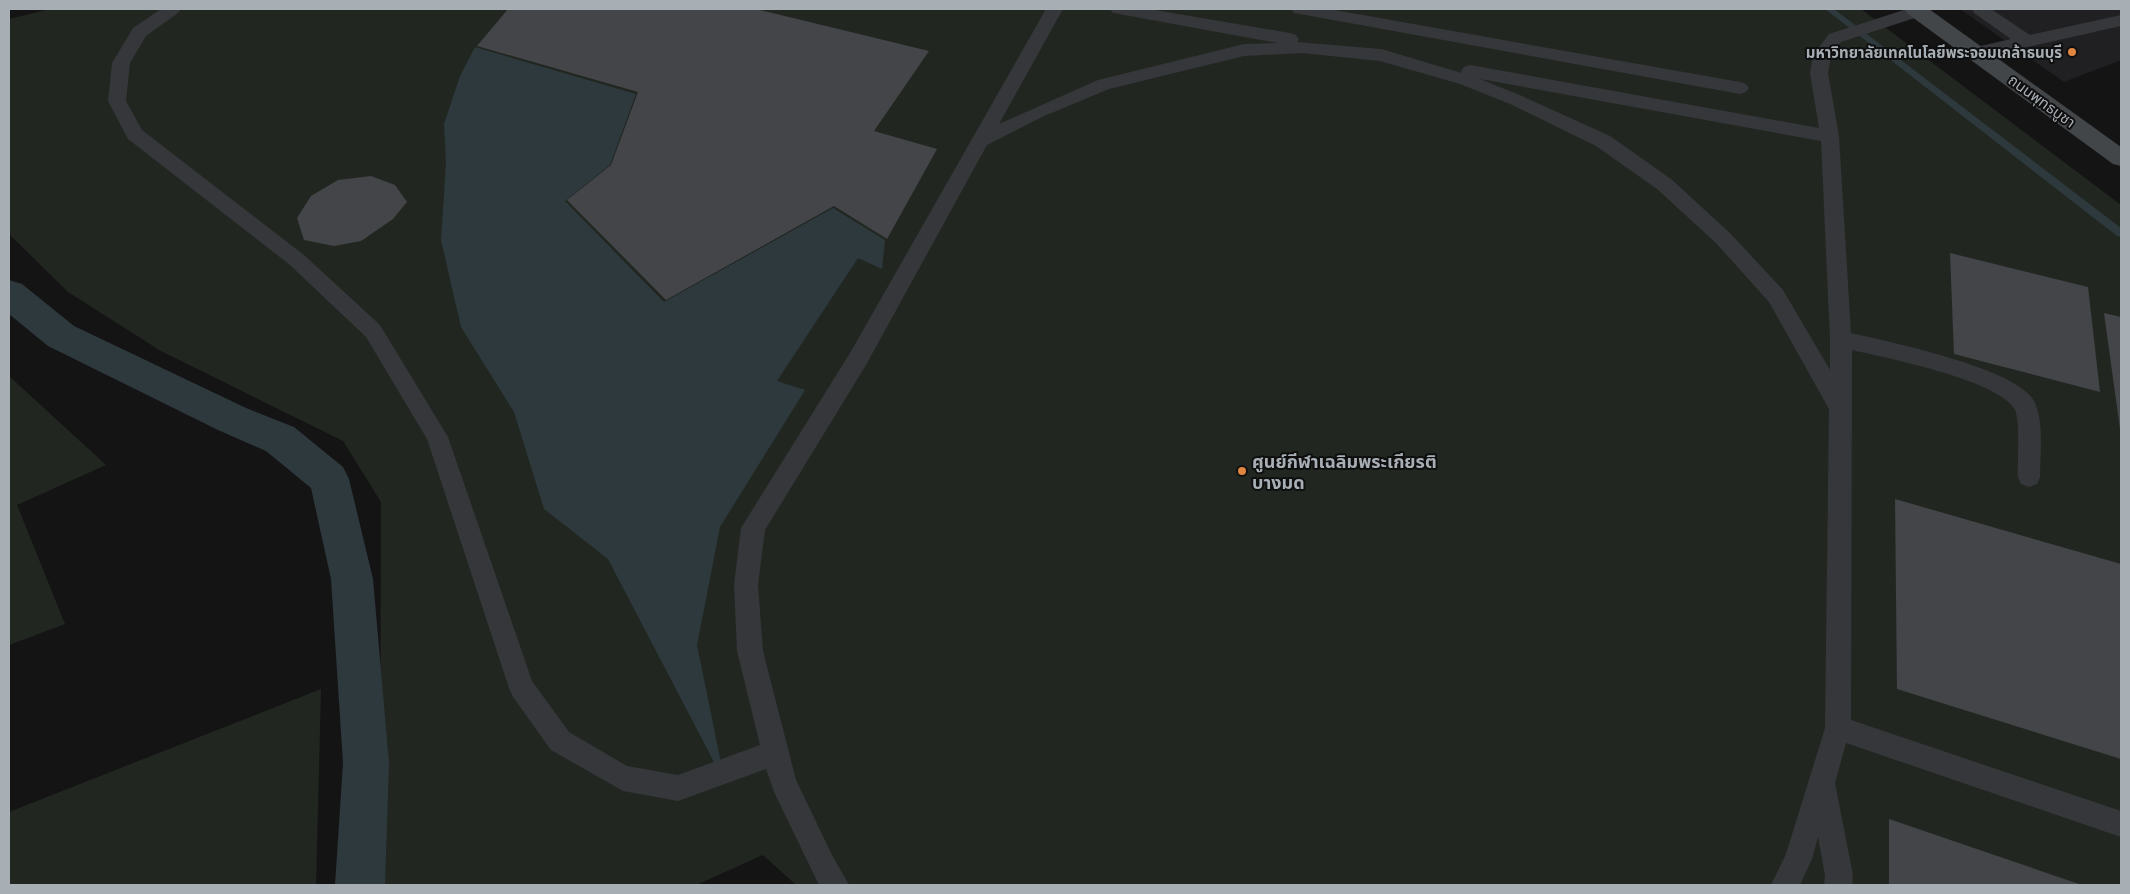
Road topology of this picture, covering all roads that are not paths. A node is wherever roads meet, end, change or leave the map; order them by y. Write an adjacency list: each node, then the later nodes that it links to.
1 (172, 9): 19 (lane)
2 (1054, 9): 13 (lane)
3 (1119, 9): 10 (lane)
4 (1300, 9): 11 (lane)
5 (1980, 9): 8 (lane)
6 (1916, 10): 9 (main road, ถนนพุทธบูชา); 12 (lane)
7 (2121, 21): 8 (lane)
8 (2026, 41): 9 (lane)
9 (1974, 53): 14 (main road, ถนนพุทธบูชา)
10 (1381, 55): 12 (lane); 13 (lane); 16 (lane)
11 (1740, 88)
12 (1830, 136): 15 (lane)
13 (980, 141): 19 (lane)
14 (2121, 158)
15 (1841, 338): 16 (lane); 17 (lane)
16 (1840, 408): 18 (lane)
17 (2029, 477)
18 (1838, 728): 20 (lane); 21 (lane)
19 (776, 753): 22 (lane)
20 (1822, 782): 23 (lane); 24 (lane)
21 (2121, 824)
22 (835, 885)
23 (1785, 885)
24 (1838, 885)

